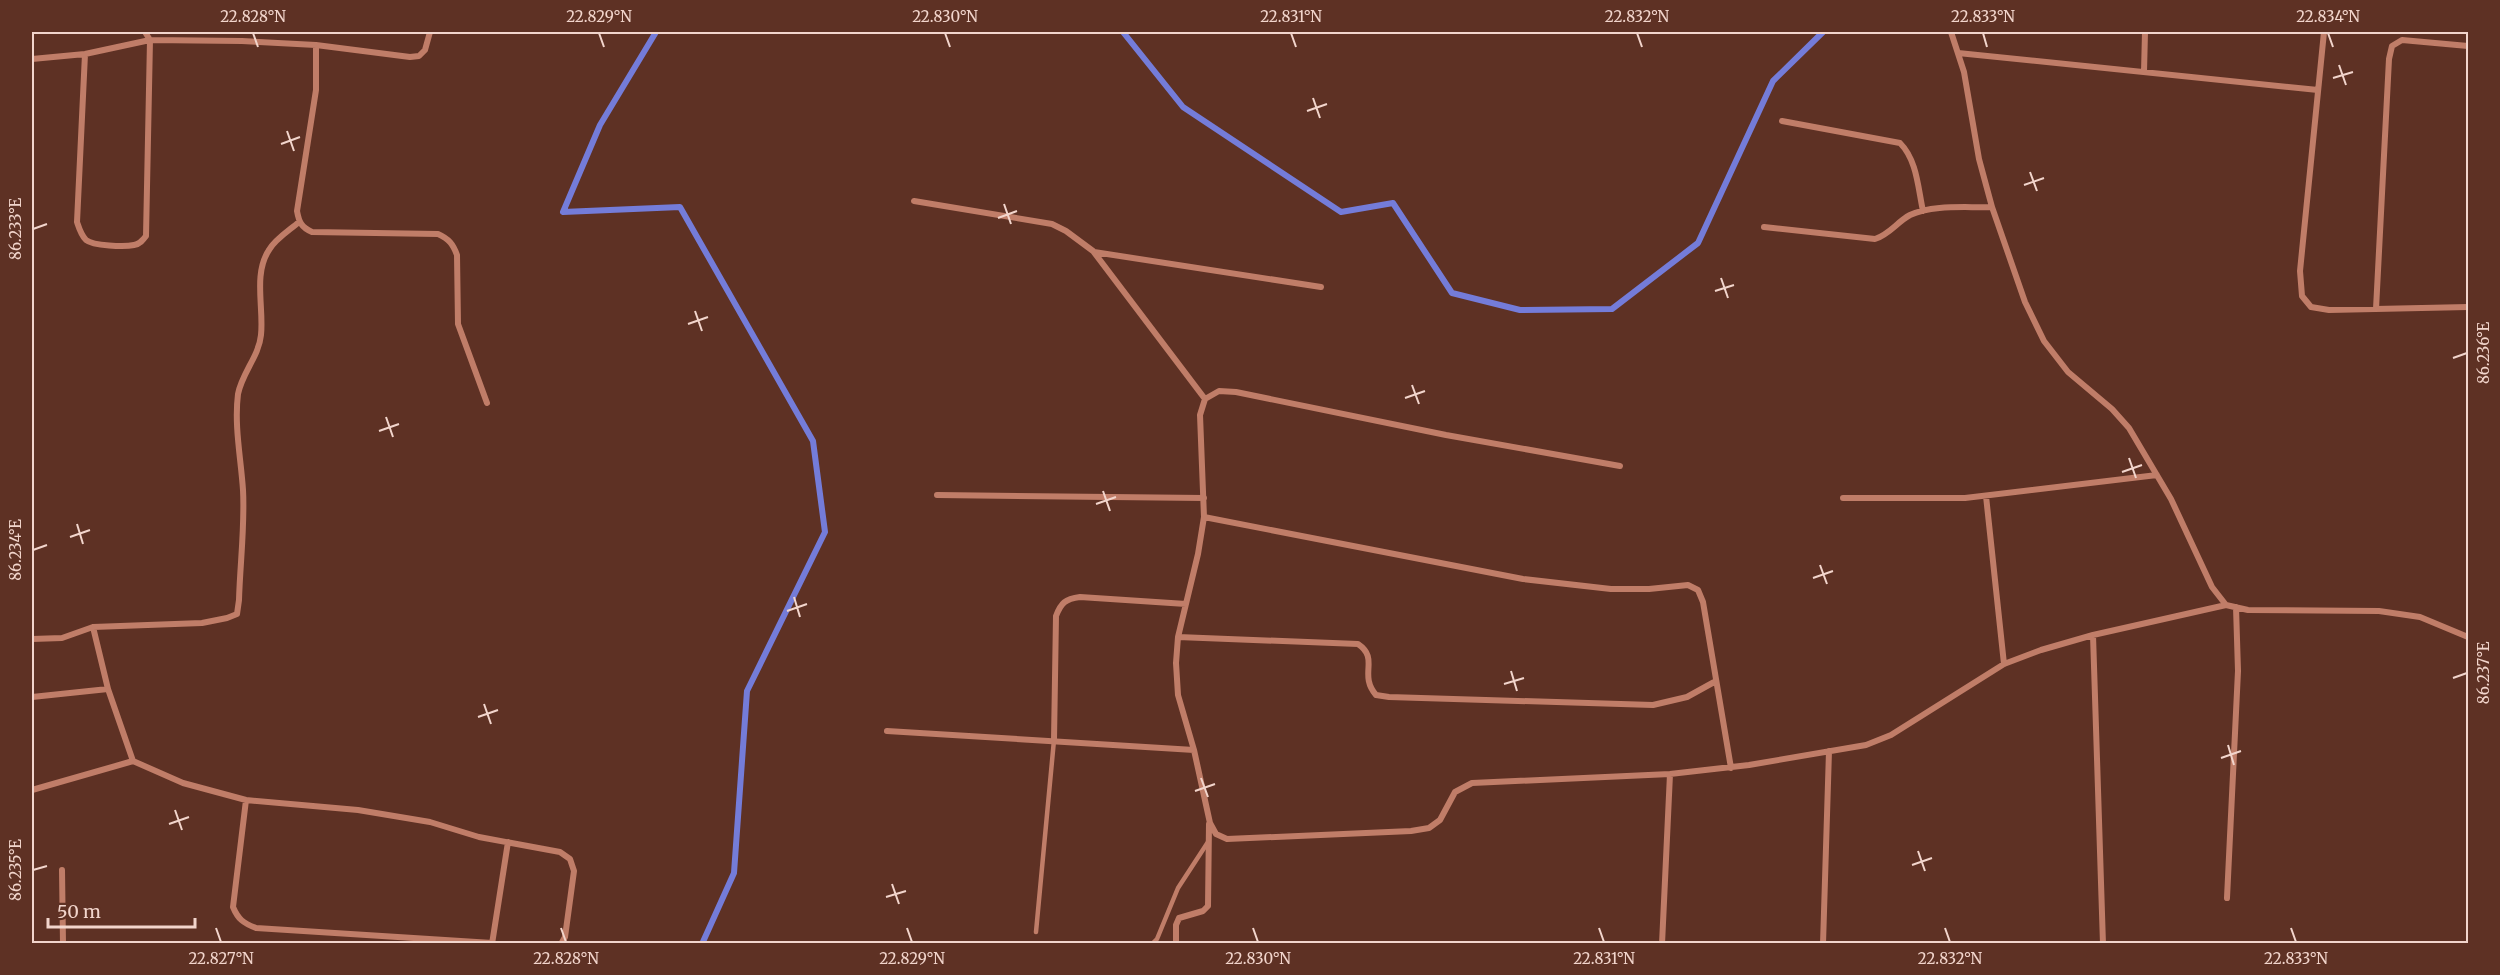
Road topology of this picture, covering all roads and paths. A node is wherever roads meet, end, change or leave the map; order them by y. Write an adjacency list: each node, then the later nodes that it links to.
1 (145, 32): 7 (street)
2 (259, 32): 8 (street)
3 (430, 32): 9 (street)
4 (1951, 32): 11 (street)
5 (2145, 32): 14 (street)
6 (2324, 32): 15 (street)
7 (150, 40): 8 (street); 12 (street); 12 (street)
8 (258, 41): 9 (street)
9 (316, 45): 20 (street)
10 (2469, 46): 25 (street)
11 (1958, 53): 14 (street); 18 (street)
12 (85, 54): 13 (street)
13 (32, 59)
14 (2144, 72): 15 (street)
15 (2318, 90): 25 (street)
16 (1782, 121): 19 (street)
17 (914, 201): 22 (street)
18 (1992, 207): 19 (street); 29 (street)
19 (1923, 211): 21 (street)
20 (299, 222): 27 (street); 38 (street)
21 (1764, 227)
22 (1093, 251): 23 (street); 26 (street)
23 (1321, 287)
24 (2469, 307): 25 (street)
25 (2376, 309)
26 (1205, 399): 28 (street); 32 (street)
27 (487, 403)
28 (1620, 466)
29 (2157, 475): 31 (street); 36 (street)
30 (937, 495): 32 (street)
31 (1986, 496): 33 (street); 43 (street)
32 (1204, 498): 34 (street)
33 (1843, 498)
34 (1204, 518): 35 (street); 44 (street)
35 (1186, 604): 40 (street); 48 (street)
36 (2226, 605): 37 (street); 39 (street)
37 (2236, 607): 41 (street); 60 (street)
38 (93, 627): 42 (street); 45 (street)
39 (2093, 635): 43 (street); 70 (street)
40 (1179, 637): 44 (street); 49 (street)
41 (2469, 637)
42 (32, 639)
43 (2004, 664): 50 (street)
44 (1716, 681): 52 (street)
45 (108, 689): 46 (street); 51 (street)
46 (32, 697)
47 (887, 731): 48 (street)
48 (1054, 740): 49 (street); 61 (lane)
49 (1194, 750): 56 (street)
50 (1829, 751): 52 (street); 69 (street)
51 (134, 761): 54 (street); 55 (street)
52 (1731, 768): 53 (street)
53 (1670, 774): 56 (street); 68 (street)
54 (32, 790)
55 (246, 800): 58 (street); 62 (street)
56 (1209, 823): 57 (street)
57 (1209, 840): 66 (lane); 67 (street)
58 (508, 842): 62 (street); 65 (street)
59 (62, 870): 63 (street)
60 (2227, 898)
61 (1036, 932)
62 (492, 943): 64 (street)
63 (63, 944)
64 (508, 944)
65 (561, 944)
66 (1152, 944)
67 (1176, 944)
68 (1662, 944)
69 (1823, 944)
70 (2103, 944)

